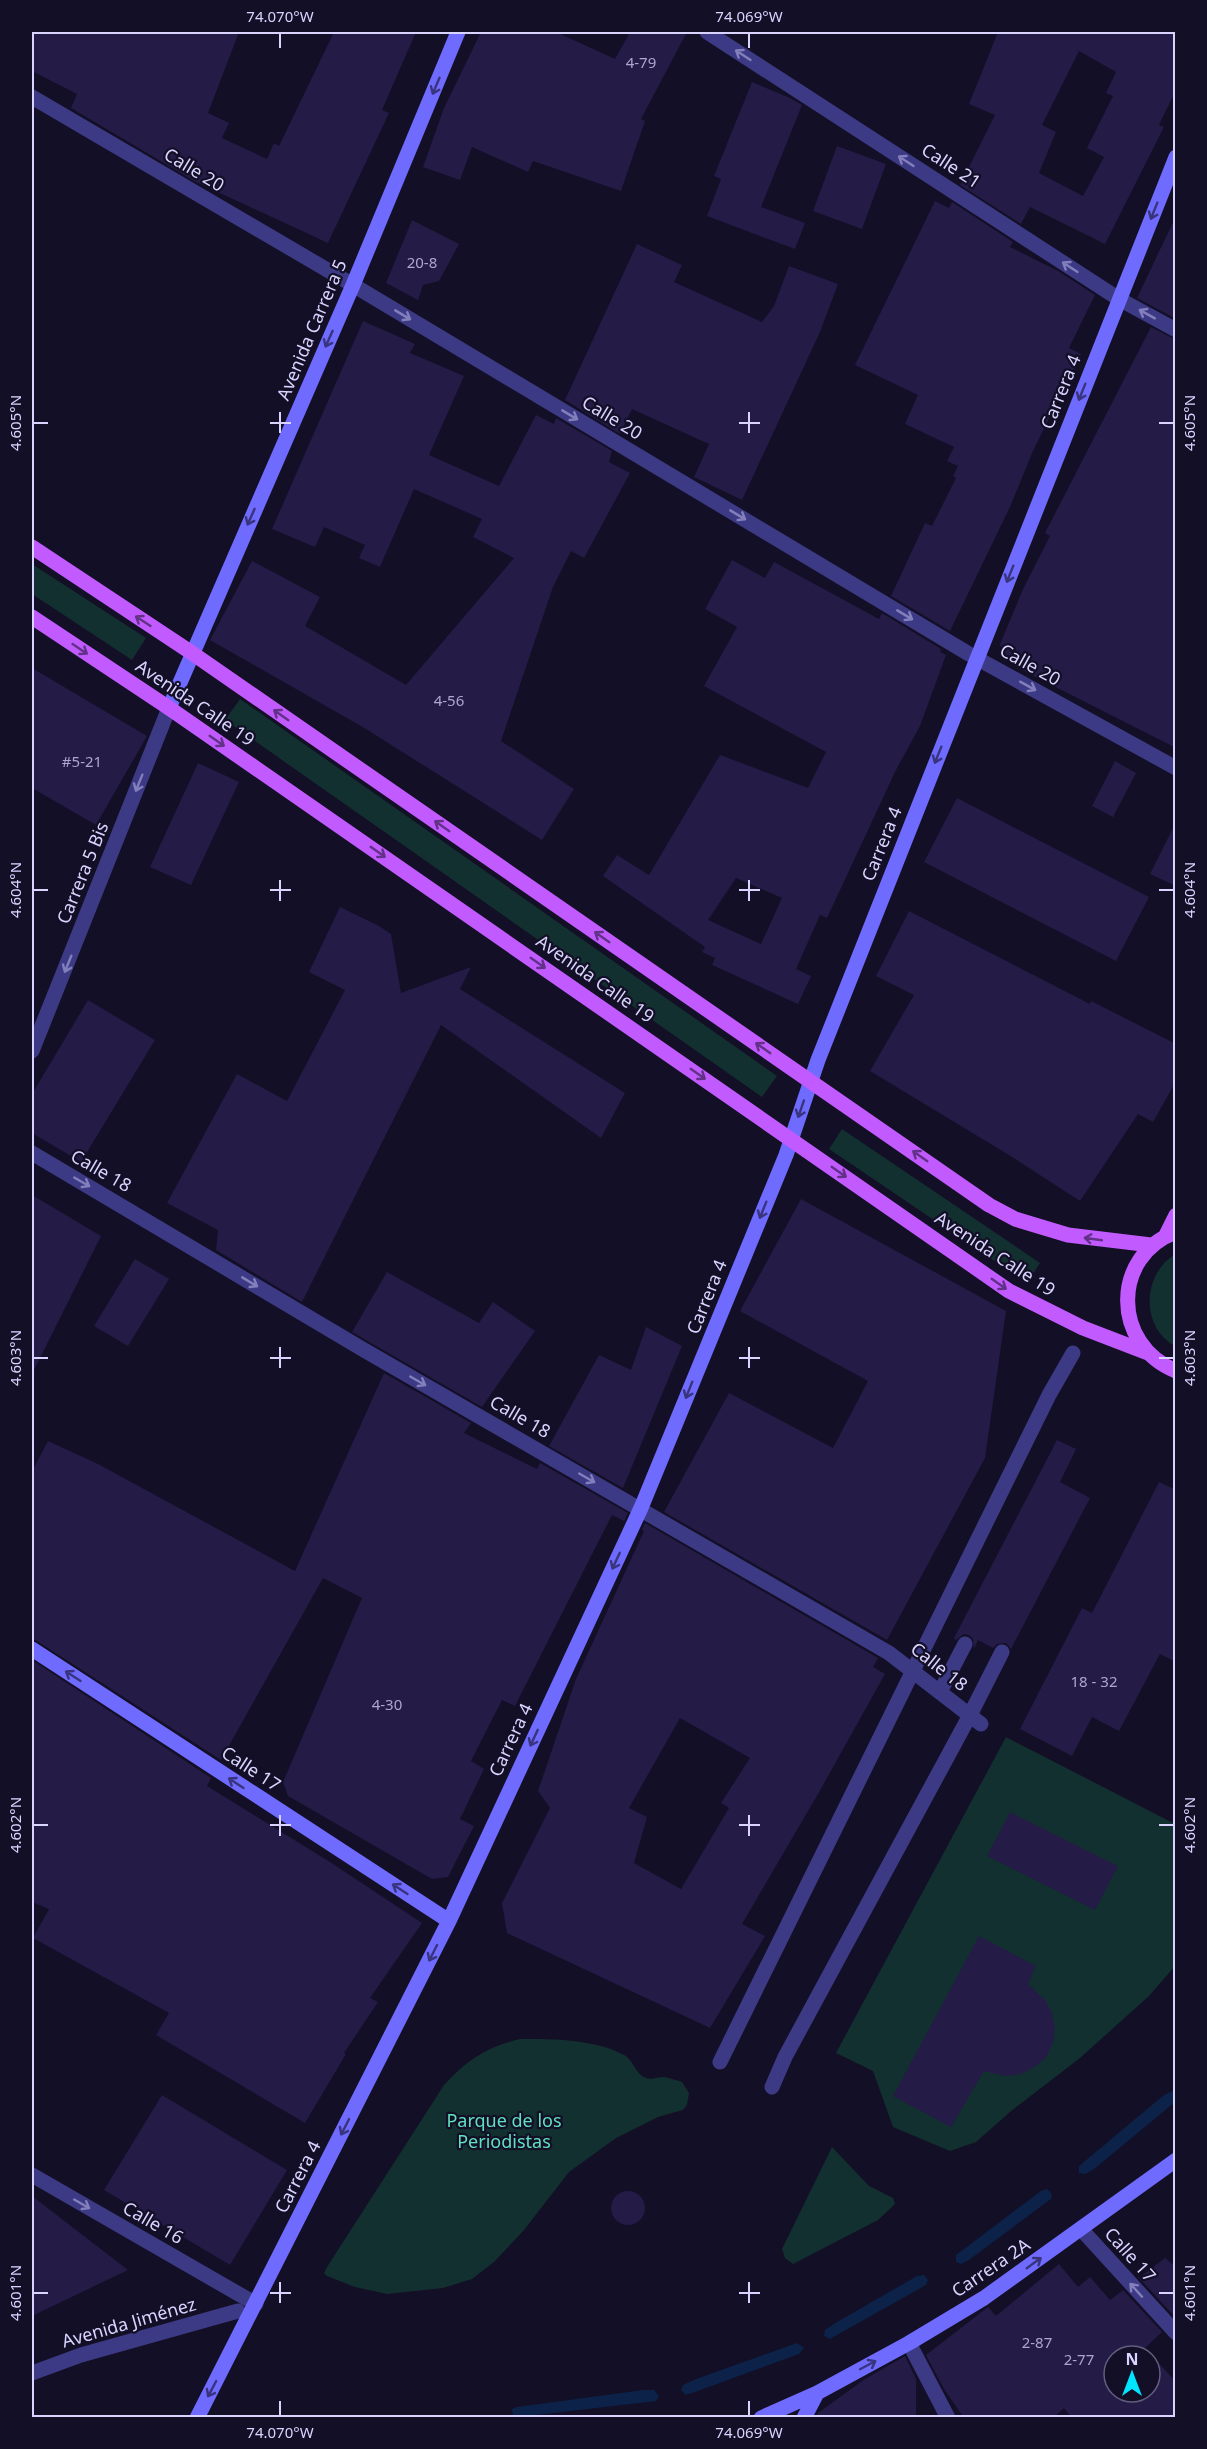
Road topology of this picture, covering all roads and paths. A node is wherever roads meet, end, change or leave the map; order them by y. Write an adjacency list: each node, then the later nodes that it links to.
1 (458, 32): 5 (street, Avenida Carrera 5, one-way to 5)
2 (706, 32): 6 (street, Calle 21, one-way to 2)
3 (32, 96): 5 (street, Calle 20)
4 (1176, 157): 6 (street, Carrera 4, one-way to 6)
5 (353, 285): 10 (street, Avenida Carrera 5, one-way to 10); 11 (street, Calle 20, one-way to 11)
6 (1119, 299): 7 (street, Calle 21, one-way to 6); 11 (street, Carrera 4, one-way to 11)
7 (1176, 330)
8 (32, 547): 10 (main road, one-way to 8)
9 (32, 617): 12 (main road, Avenida Calle 19, one-way to 12)
10 (192, 653): 12 (street, Avenida Carrera 5); 15 (main road, one-way to 10)
11 (976, 658): 13 (street, Calle 20, one-way to 13); 15 (street, Carrera 4, one-way to 15)
12 (169, 708): 14 (street, Carrera 5 Bis, one-way to 14); 16 (main road, Avenida Calle 19, one-way to 16)
13 (1176, 768)
14 (32, 1051)
15 (811, 1080): 16 (street, Carrera 4, one-way to 16); 20 (main road, one-way to 15)
16 (791, 1139): 22 (main road, Avenida Calle 19, one-way to 22); 24 (street, Carrera 4, one-way to 24)
17 (32, 1153): 24 (street, Calle 18, one-way to 24)
18 (1176, 1215): 19 (main road)
19 (1171, 1233): 20 (main road)
20 (1151, 1245): 22 (main road)
21 (1073, 1353): 28 (street)
22 (1148, 1353): 23 (main road)
23 (1176, 1371)
24 (641, 1508): 28 (street, Calle 18); 31 (street, Carrera 4, one-way to 31)
25 (965, 1644): 29 (street)
26 (32, 1650): 31 (street, Calle 17, one-way to 26)
27 (1002, 1652): 30 (street)
28 (913, 1671): 29 (street, Calle 18); 32 (street)
29 (940, 1692): 30 (street, Calle 18)
30 (976, 1720): 33 (street)
31 (449, 1921): 37 (street, Carrera 4, one-way to 37)
32 (720, 2062)
33 (772, 2087)
34 (1176, 2160): 36 (street, Carrera 2A)
35 (32, 2175): 37 (street, Calle 16, one-way to 37)
36 (1081, 2229): 39 (street, Calle 17, one-way to 36); 40 (street, Carrera 2A, one-way to 36)
37 (256, 2304): 43 (street, Carrera 4, one-way to 43)
38 (238, 2312): 41 (street, Avenida Jiménez)
39 (1176, 2333)
40 (909, 2343): 42 (street, Carrera 2A, one-way to 40); 46 (street)
41 (32, 2373)
42 (816, 2393): 44 (street, Carrera 2A); 45 (street)
43 (197, 2418)
44 (761, 2418)
45 (804, 2418)
46 (948, 2418)

